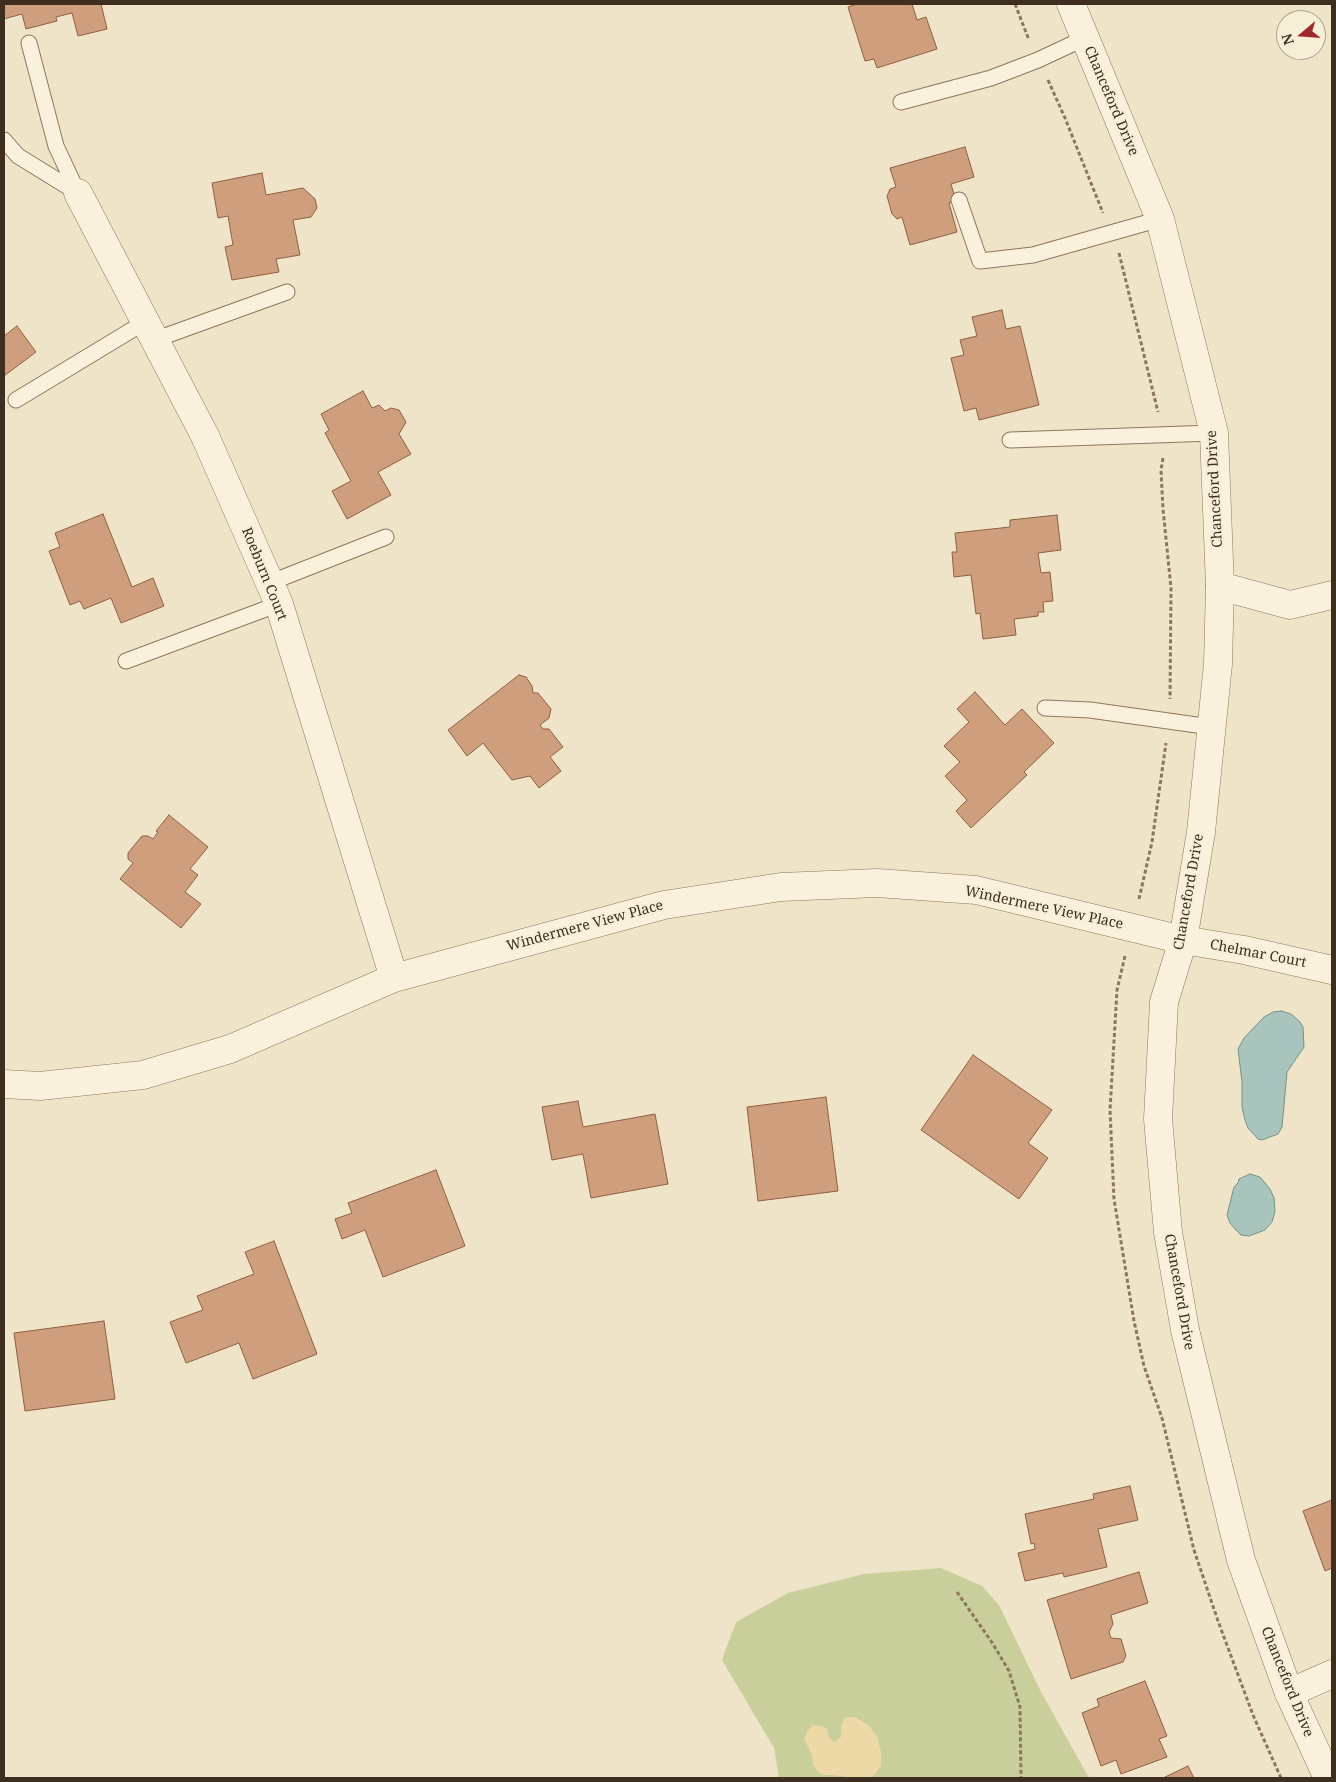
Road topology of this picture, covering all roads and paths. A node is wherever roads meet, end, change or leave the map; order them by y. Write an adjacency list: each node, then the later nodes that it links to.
1 (1015, 4): 5 (path)
2 (1071, 4): 3 (street, Chanceford Drive)
3 (1085, 38): 5 (lane); 10 (street, Chanceford Drive)
4 (29, 43): 8 (lane)
5 (1038, 60): 6 (lane); 11 (path)
6 (901, 102)
7 (4, 140): 8 (lane)
8 (78, 193): 13 (street, Roeburn Court)
9 (959, 200): 11 (lane)
10 (1160, 219): 11 (lane); 15 (street, Chanceford Drive)
11 (1111, 232): 16 (path)
12 (287, 292): 13 (lane)
13 (150, 331): 14 (lane); 20 (street, Roeburn Court)
14 (16, 400)
15 (1214, 433): 16 (lane); 19 (street, Chanceford Drive)
16 (1160, 435): 17 (lane); 24 (path)
17 (1010, 440)
18 (386, 537): 20 (lane)
19 (1220, 586): 21 (street); 25 (street, Chanceford Drive)
20 (274, 594): 22 (lane); 29 (street, Roeburn Court)
21 (1332, 595)
22 (126, 661)
23 (1045, 708): 24 (lane)
24 (1168, 721): 25 (lane); 26 (path)
25 (1211, 728): 27 (street, Chanceford Drive)
26 (1132, 928): 27 (street, Windermere View Place); 29 (street, Windermere View Place); 35 (path)
27 (1183, 940): 28 (street, Chelmar Court); 33 (street, Chanceford Drive)
28 (1332, 970)
29 (394, 978): 30 (street, Windermere View Place)
30 (4, 1084)
31 (957, 1592): 34 (path)
32 (1332, 1674): 33 (street)
33 (1289, 1693): 36 (street, Chanceford Drive)
34 (1021, 1778)
35 (1281, 1778)
36 (1328, 1778)

